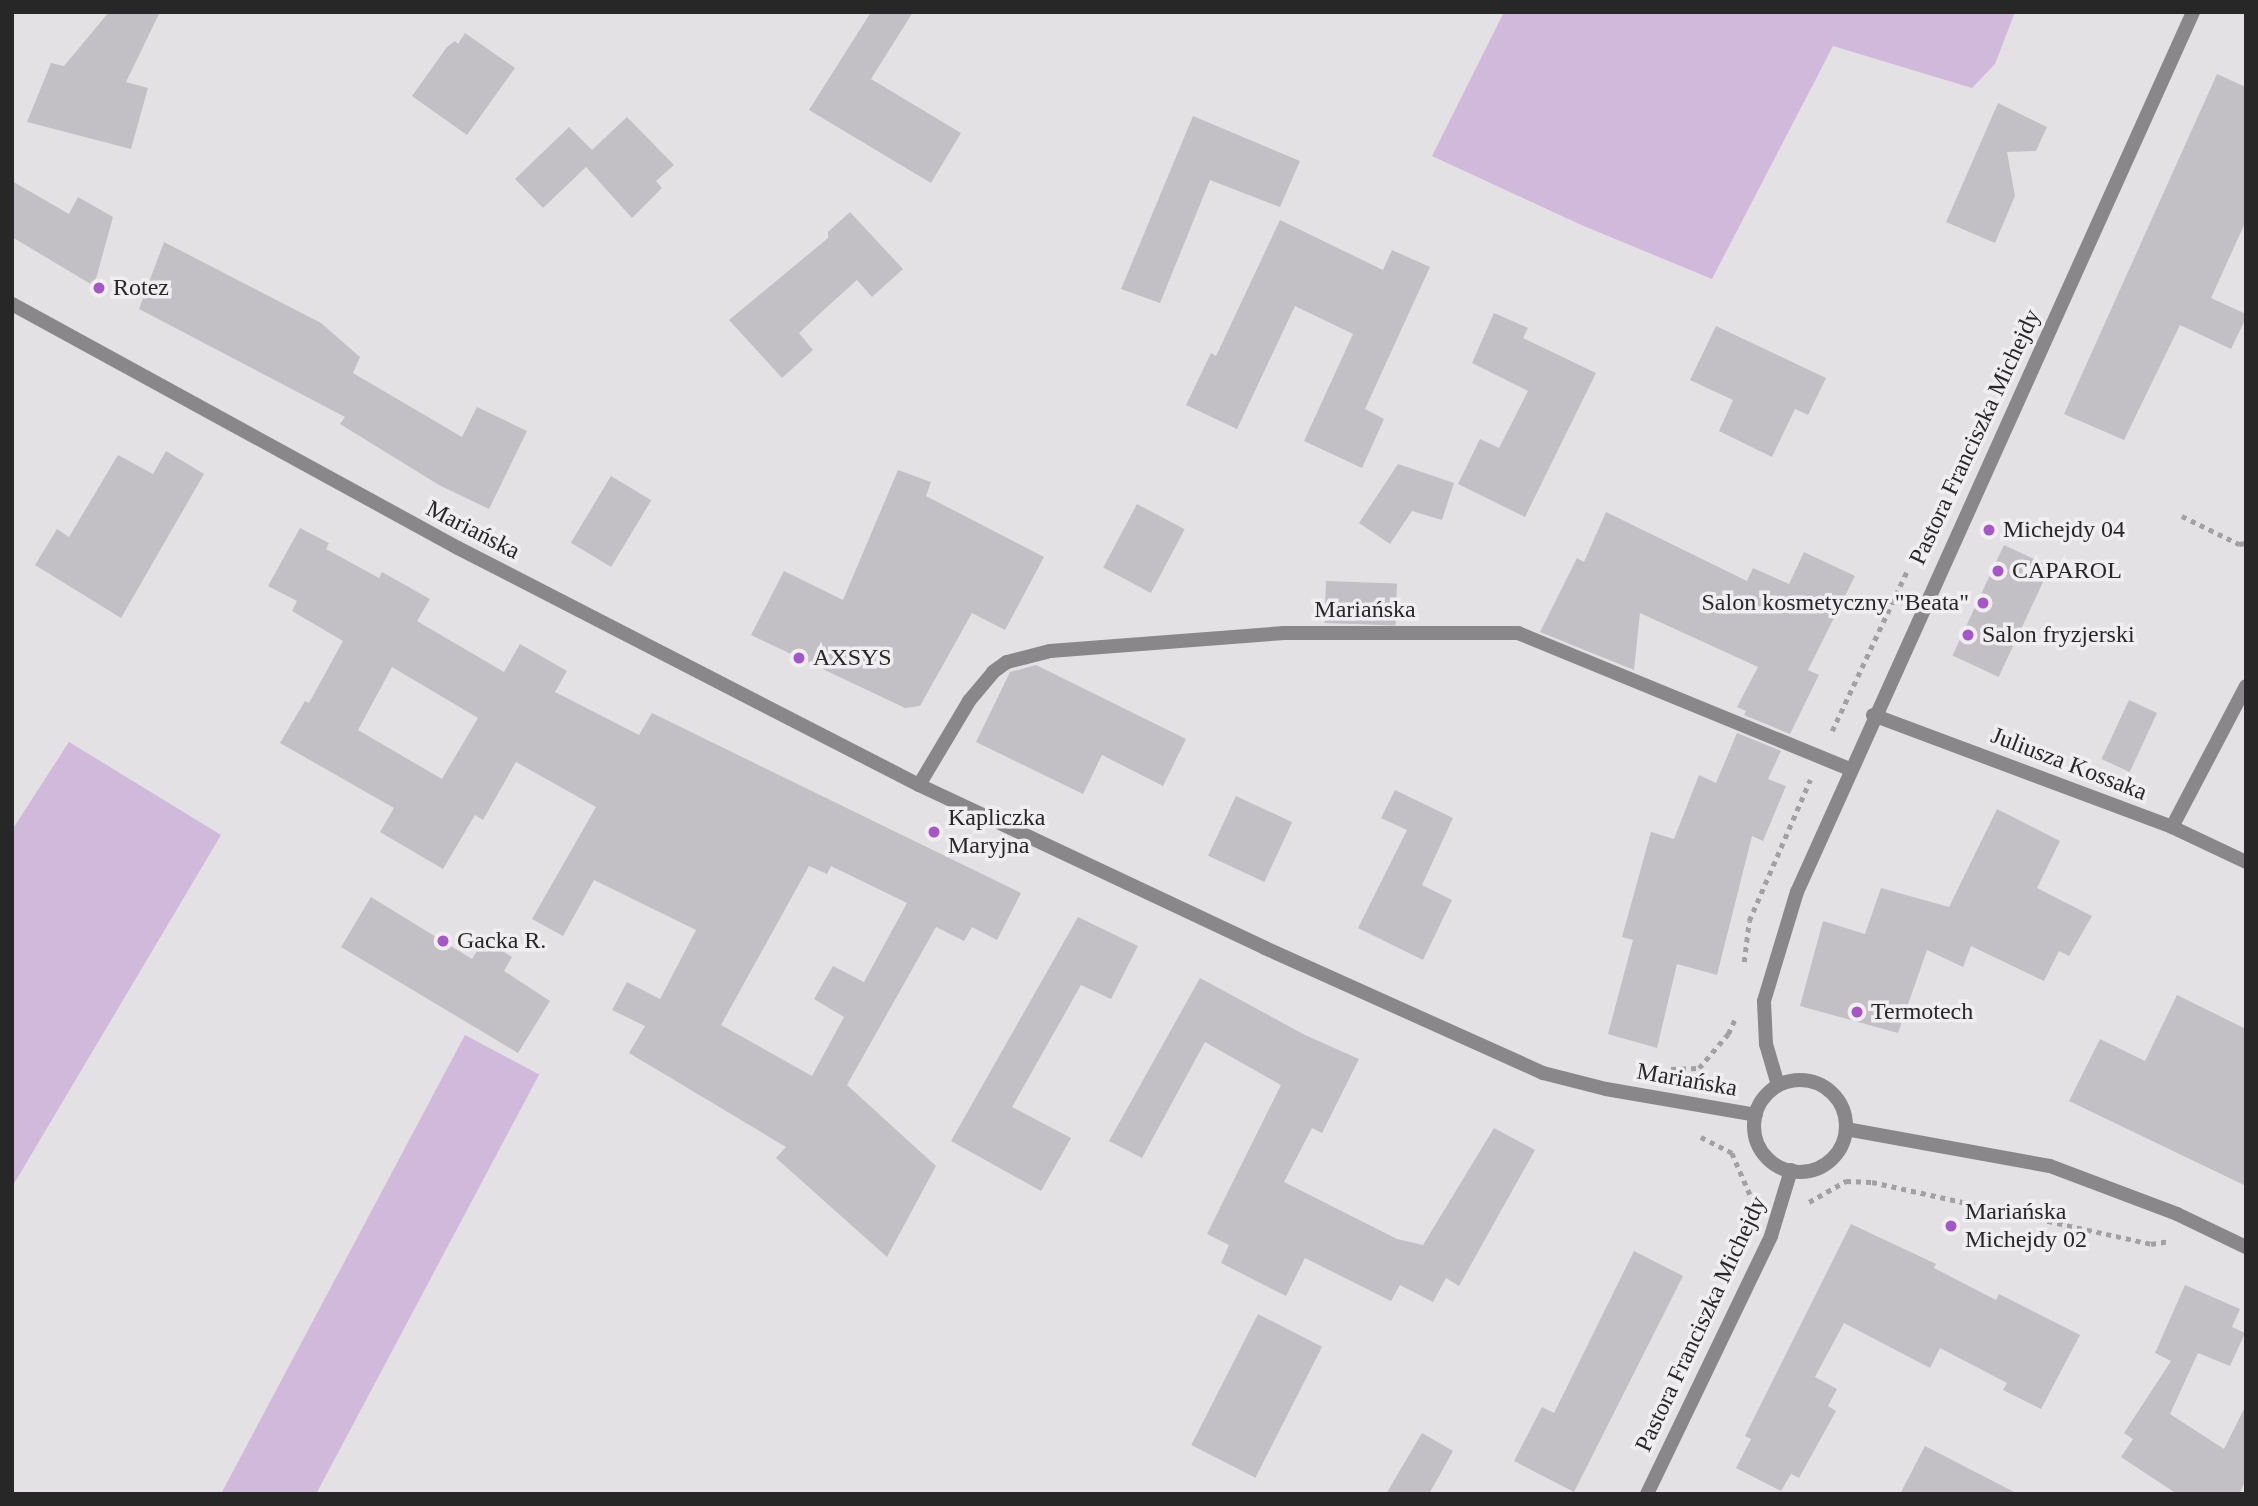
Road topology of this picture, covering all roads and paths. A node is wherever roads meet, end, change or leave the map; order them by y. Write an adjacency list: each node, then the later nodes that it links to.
1 (2193, 12): 6 (street, Pastora Franciszka Michejdy)
2 (12, 304): 8 (street, Mariańska)
3 (2182, 516): 4 (path)
4 (2246, 543)
5 (2246, 686): 9 (street)
6 (1873, 715): 7 (street, Pastora Franciszka Michejdy); 9 (street, Juliusza Kossaka)
7 (1850, 769): 8 (street, Mariańska); 13 (street, Pastora Franciszka Michejdy)
8 (919, 785): 14 (street, Mariańska)
9 (2172, 827): 10 (street, Juliusza Kossaka)
10 (2246, 862)
11 (1737, 1011): 12 (path)
12 (1662, 1068)
13 (1779, 1085): 14 (street); 15 (street)
14 (1756, 1115): 16 (street)
15 (1846, 1129): 16 (street); 18 (street)
16 (1791, 1170): 20 (street, Pastora Franciszka Michejdy)
17 (1801, 1213): 19 (path)
18 (2246, 1247)
19 (2182, 1248)
20 (1647, 1494)

